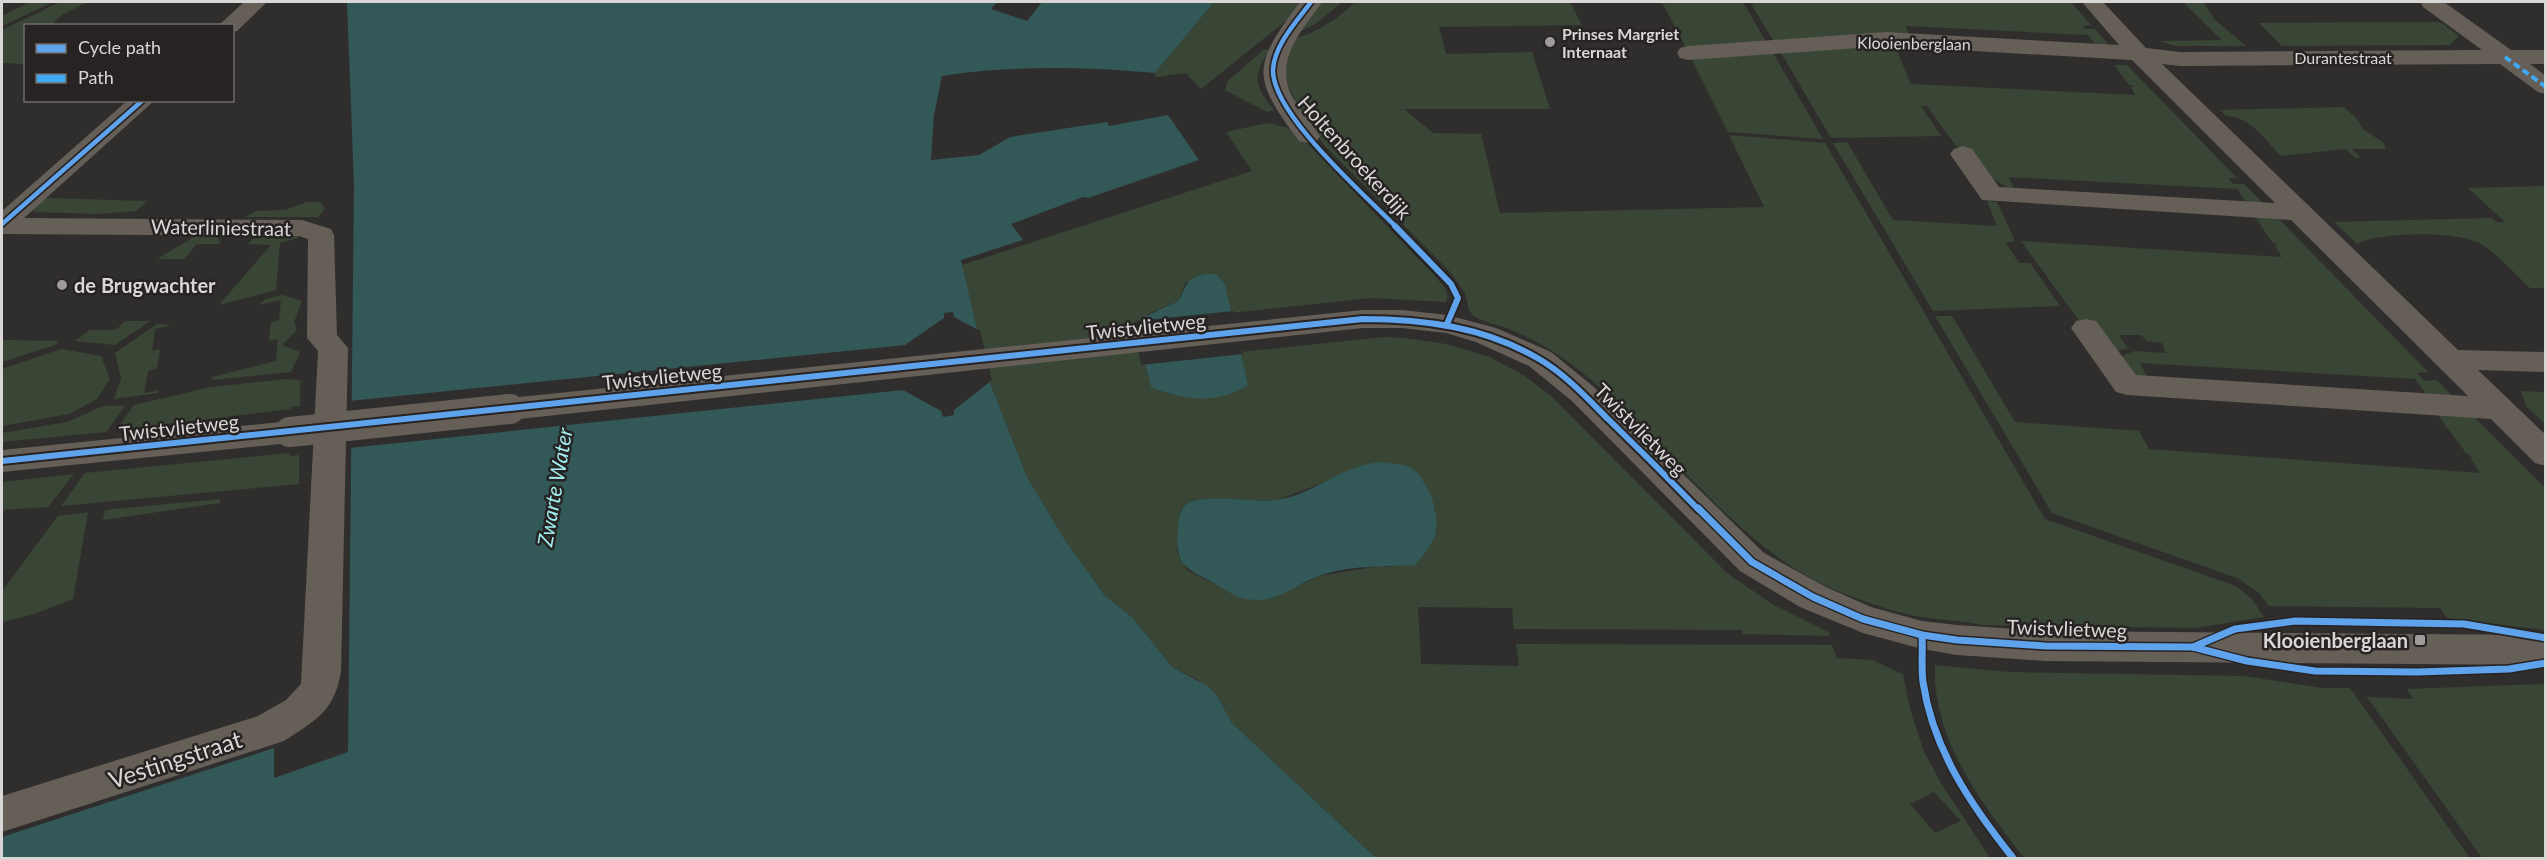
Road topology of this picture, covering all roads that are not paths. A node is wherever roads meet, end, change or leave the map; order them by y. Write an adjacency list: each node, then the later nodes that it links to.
1 (256, 2): 5 (street)
2 (1311, 2): 12 (street, Holtenbroekerdijk)
3 (2092, 2): 7 (street)
4 (2431, 2): 8 (street)
5 (231, 24)
6 (1688, 53): 7 (street, Klooienberglaan)
7 (2140, 54): 8 (street, Durantestraat); 14 (street)
8 (2505, 57): 9 (street, Durantestraat); 10 (street)
9 (2546, 57)
10 (2546, 87)
11 (141, 102): 15 (street)
12 (1308, 136)
13 (1963, 154): 14 (street)
14 (2298, 212): 17 (street)
15 (2, 225): 23 (street, Waterliniestraat)
16 (2086, 328): 19 (street)
17 (2448, 360): 18 (street); 19 (street)
18 (2546, 362)
19 (2498, 409): 20 (street)
20 (2546, 455)
21 (2, 461): 22 (street, Twistvlietweg, bridge)
22 (2546, 650)
23 (322, 671): 24 (street, Vestingstraat)
24 (2, 814)

